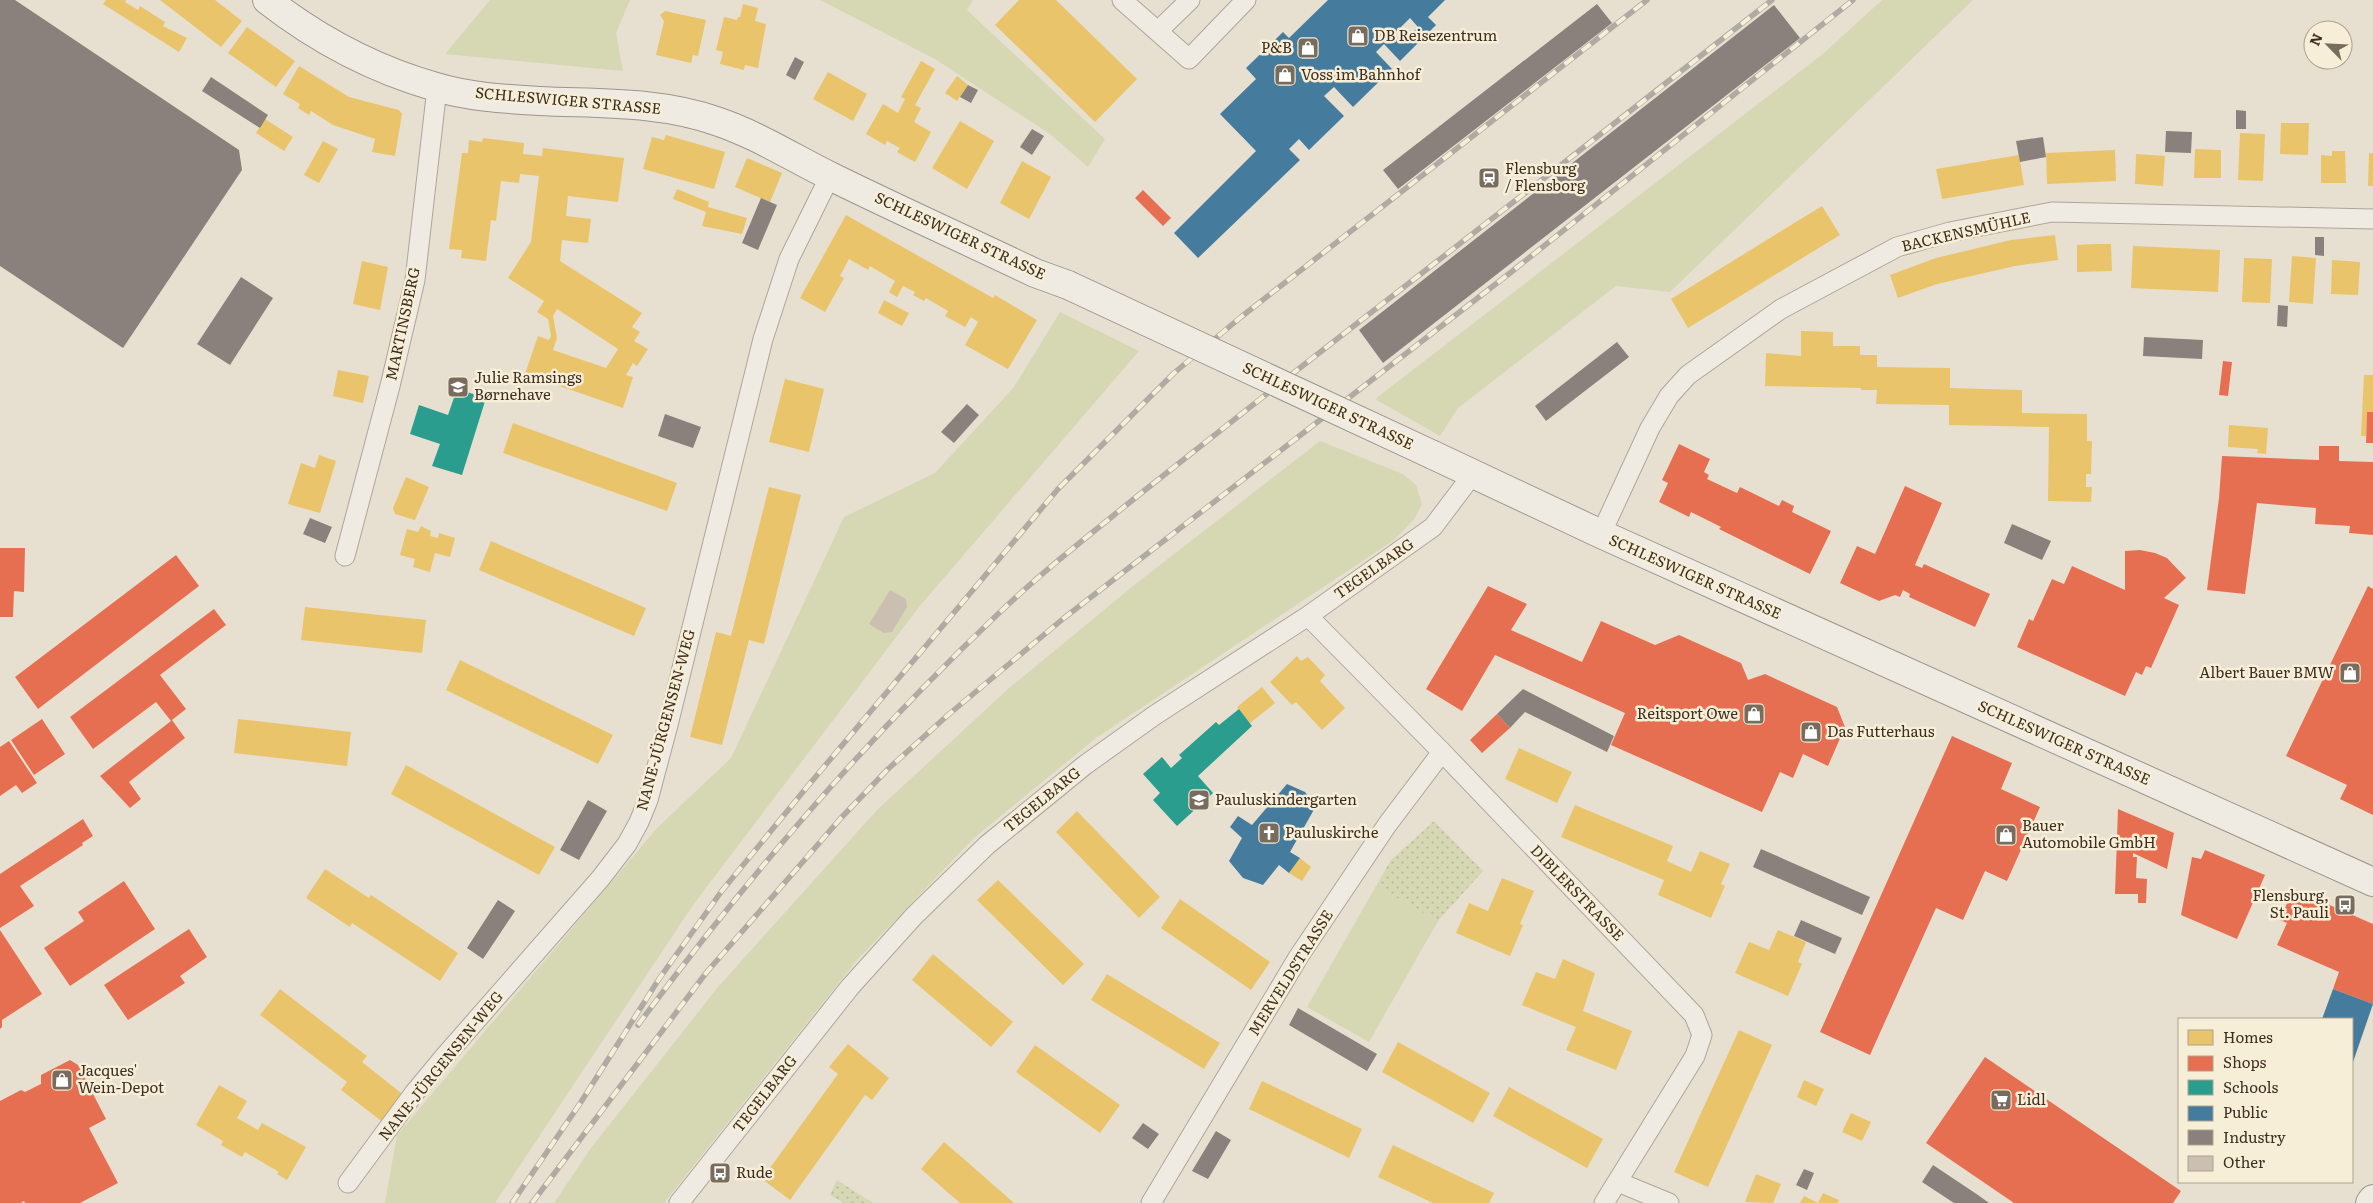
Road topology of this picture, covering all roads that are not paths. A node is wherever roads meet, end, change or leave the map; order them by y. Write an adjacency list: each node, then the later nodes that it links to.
1 (267, 0): 6 (main road, SCHLESWIGER STRASSE)
2 (1122, 0): 5 (street)
3 (1190, 0): 5 (street)
4 (1246, 0): 5 (street)
5 (1158, 31)
6 (438, 88): 7 (main road, SCHLESWIGER STRASSE); 11 (street, MARTINSBERG)
7 (830, 176): 9 (main road, SCHLESWIGER STRASSE, bridge); 16 (street, NANE-JÜRGENSEN-WEG)
8 (2373, 219): 10 (street, BACKENSMÜHLE)
9 (1473, 474): 10 (main road, SCHLESWIGER STRASSE); 12 (street, TEGELBARG)
10 (1601, 534): 14 (main road, SCHLESWIGER STRASSE)
11 (345, 556)
12 (1308, 616): 13 (street, DIBLERSTRASSE); 18 (street, TEGELBARG)
13 (1442, 752): 15 (street, DIBLERSTRASSE); 19 (street, MERVELDSTRASSE)
14 (2373, 882)
15 (1618, 1182): 20 (street, DIBLERSTRASSE); 21 (street)
16 (348, 1183)
17 (2373, 1199): 22 (main road)
18 (679, 1203)
19 (1151, 1203)
20 (1604, 1203)
21 (1669, 1203)
22 (2370, 1203)

